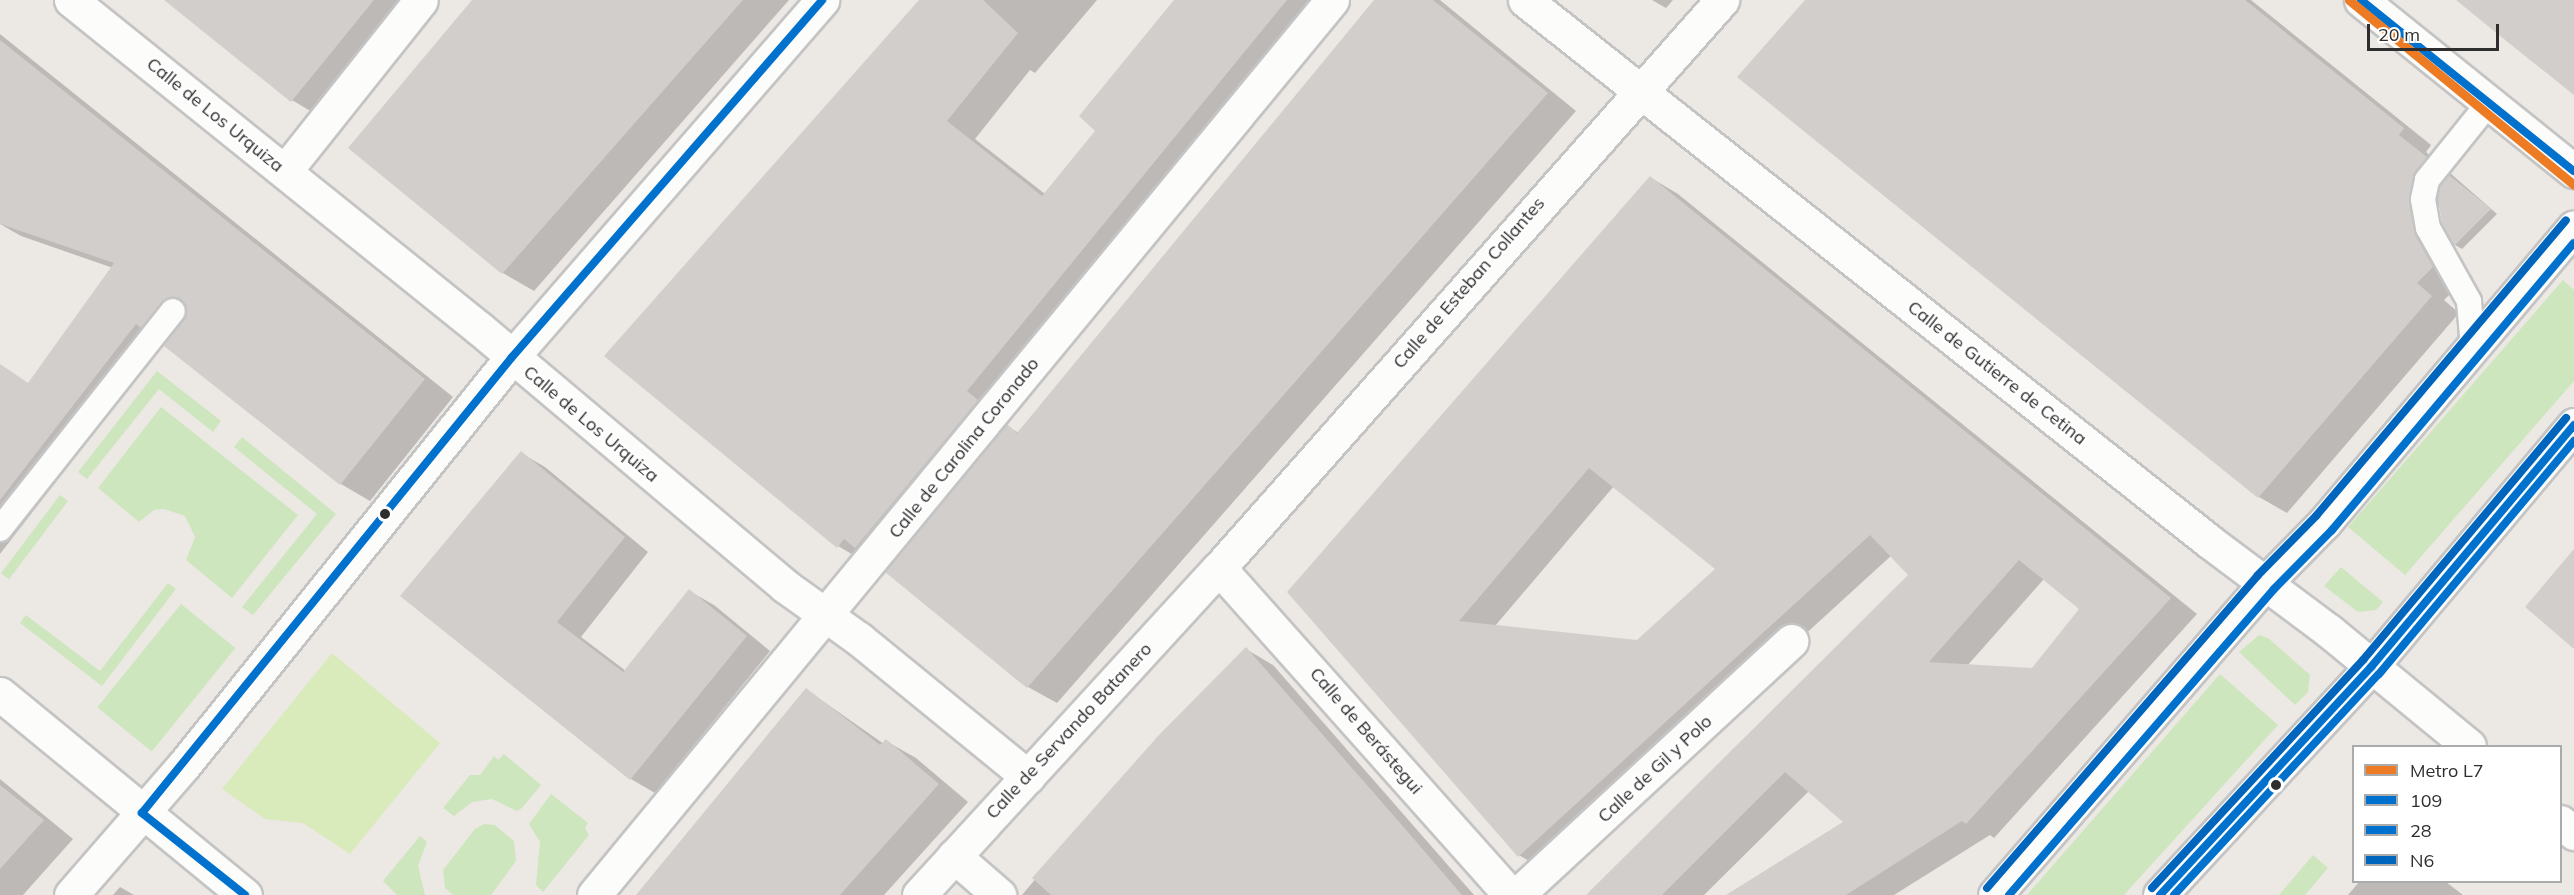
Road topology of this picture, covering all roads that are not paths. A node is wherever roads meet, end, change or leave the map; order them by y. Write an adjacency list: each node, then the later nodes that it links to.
1 (71, 0): 10 (street, Calle de Los Urquiza)
2 (421, 0): 10 (street)
3 (822, 0): 15 (street)
4 (1332, 0): 20 (street, Calle de Carolina Coronado)
5 (1525, 0): 8 (street, Calle de Gutierre de Cetina)
6 (1722, 0): 8 (street, Calle de Esteban Collantes)
7 (2361, 0): 9 (street)
8 (1641, 90): 18 (street, Calle de Esteban Collantes); 19 (street, Calle de Gutierre de Cetina)
9 (2489, 103): 11 (street); 14 (lane)
10 (285, 171): 15 (street, Calle de Los Urquiza)
11 (2574, 171)
12 (2574, 228): 14 (street)
13 (173, 311): 17 (lane)
14 (2473, 348): 19 (street)
15 (512, 357): 20 (street, Calle de Los Urquiza); 26 (street)
16 (2574, 425): 22 (street)
17 (0, 529)
18 (1219, 568): 25 (street, Calle de Servando Batanero); 35 (street, Calle de Berástegui)
19 (2266, 582): 22 (street, Calle de Gutierre de Cetina); 37 (street)
20 (826, 616): 25 (street, Calle de Los Urquiza); 32 (street, Calle de Carolina Coronado)
21 (1791, 641): 36 (street, Calle de Gil y Polo)
22 (2371, 667): 24 (street, Calle de Gutierre de Cetina); 38 (street)
23 (0, 694): 26 (street)
24 (2467, 745)
25 (1028, 777): 29 (street, Calle de Servando Batanero)
26 (142, 813): 30 (street); 31 (street)
27 (2562, 824): 28 (street)
28 (2574, 833)
29 (954, 856): 33 (street, Calle de Servando Batanero); 34 (street)
30 (71, 895)
31 (245, 895)
32 (594, 895)
33 (919, 895)
34 (999, 895)
35 (1510, 895)
36 (1517, 895)
37 (1995, 895)
38 (2160, 895)

